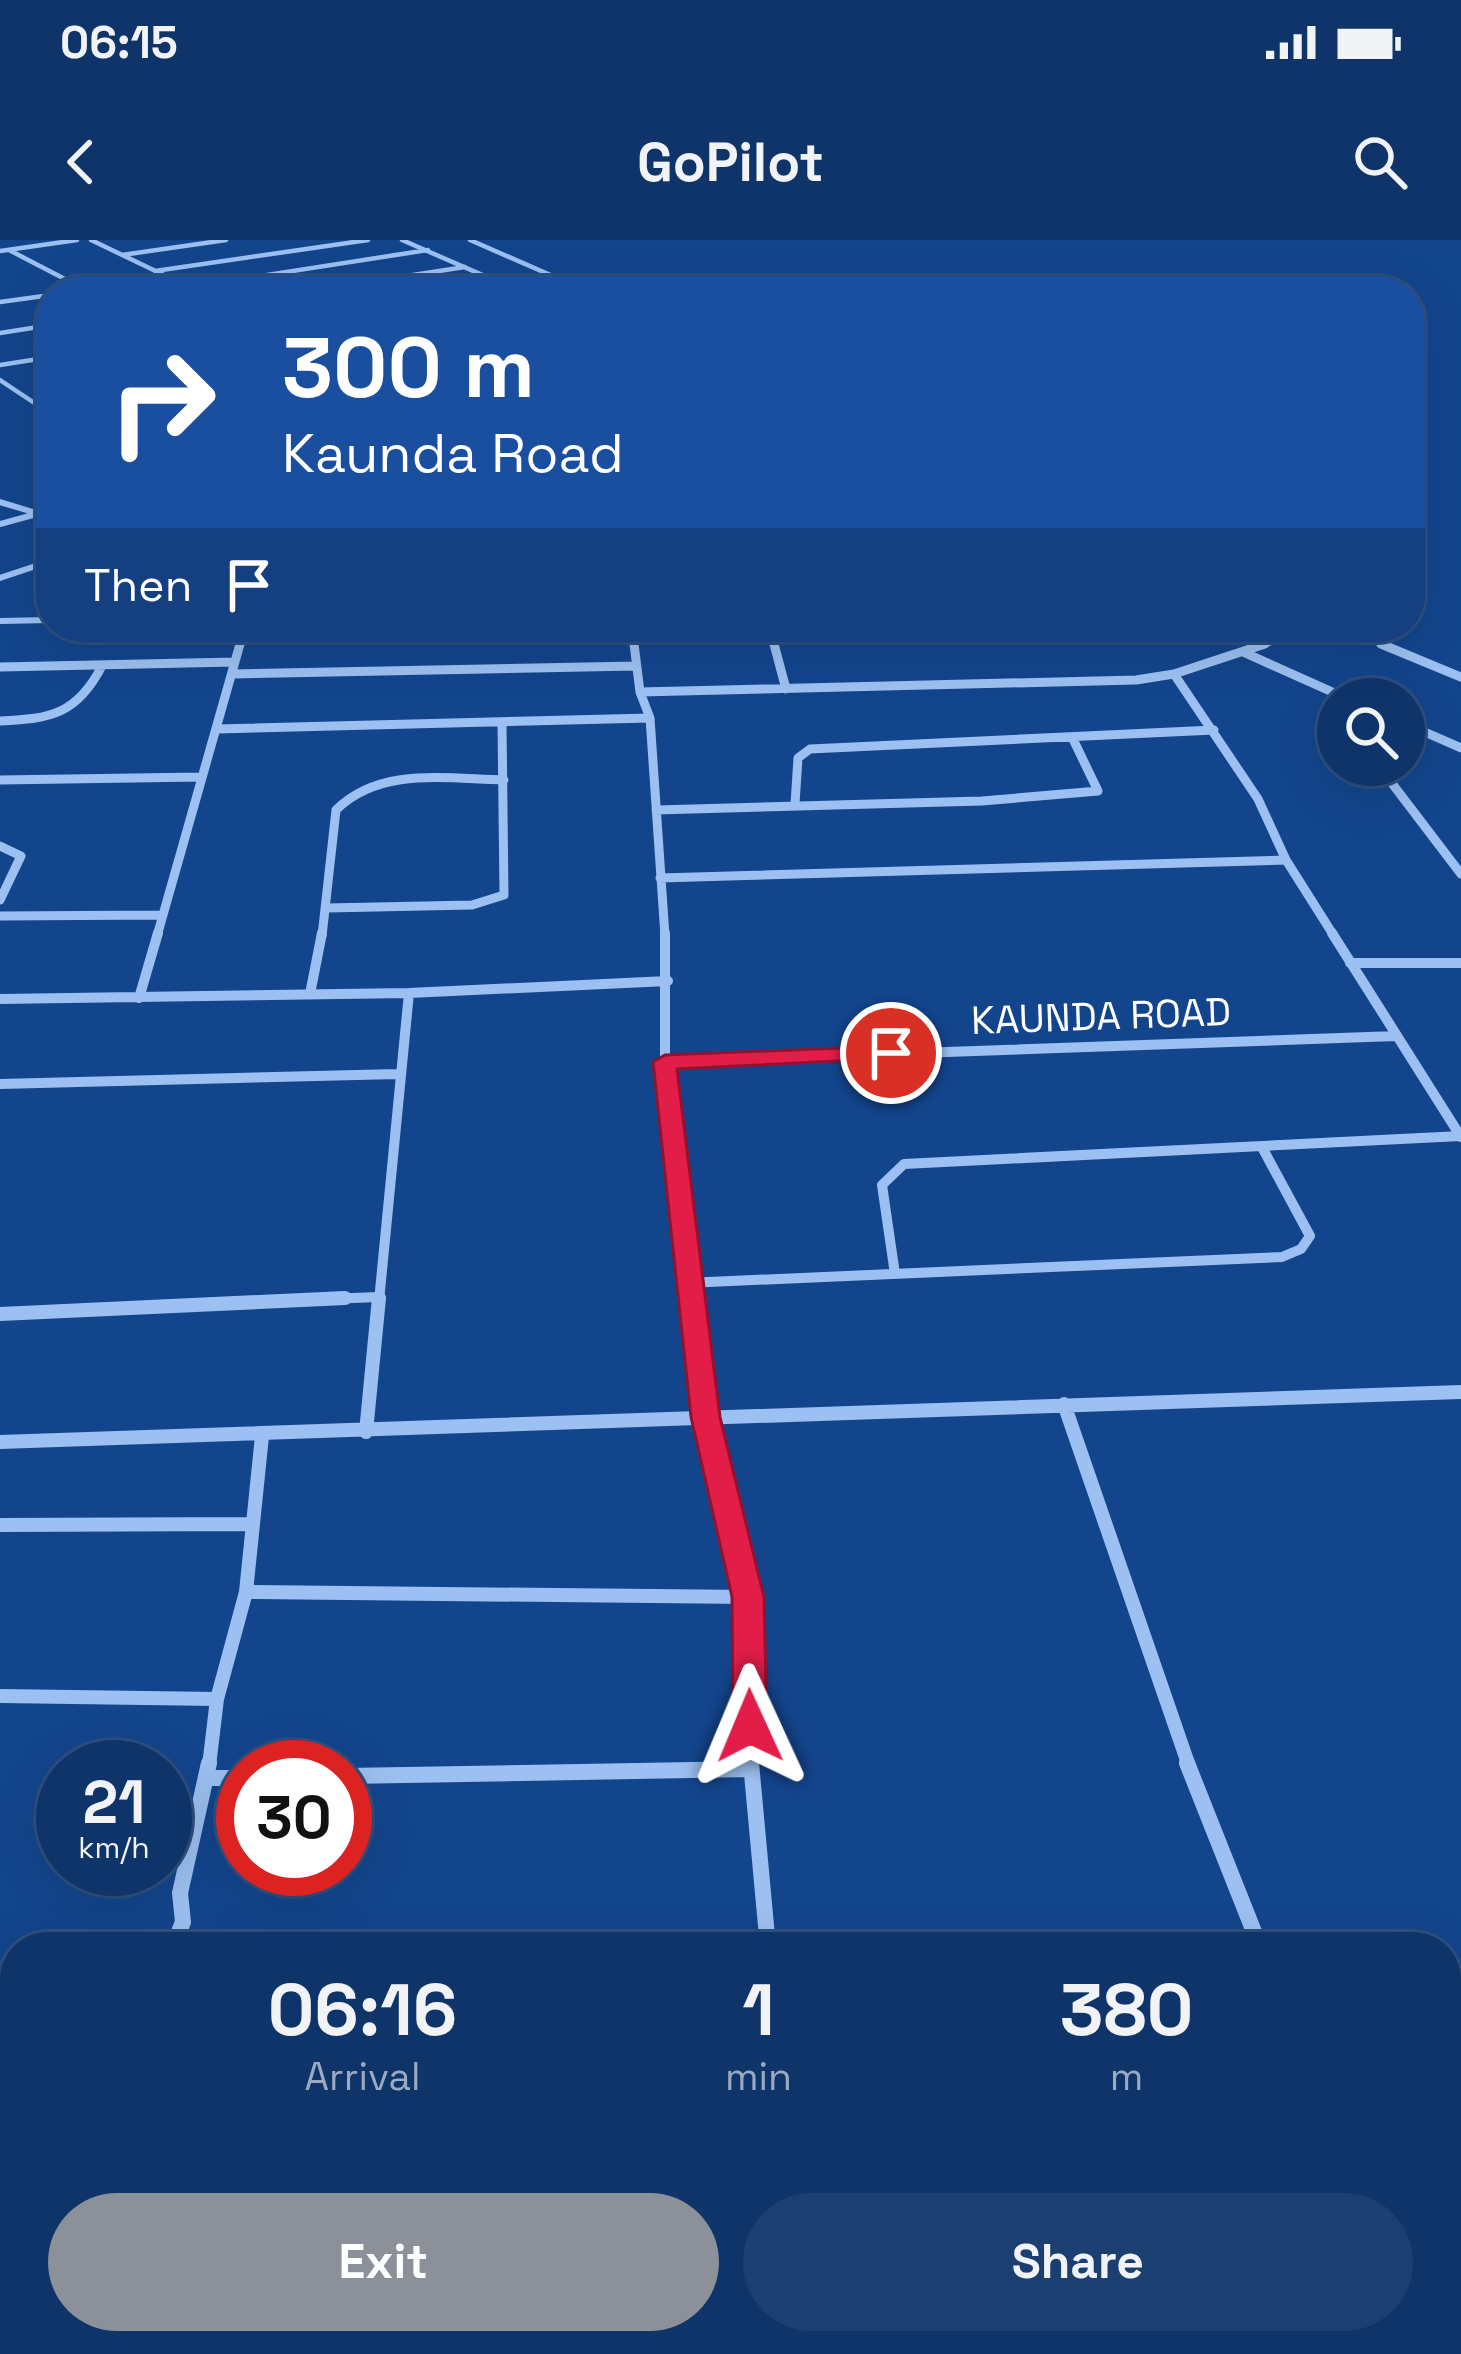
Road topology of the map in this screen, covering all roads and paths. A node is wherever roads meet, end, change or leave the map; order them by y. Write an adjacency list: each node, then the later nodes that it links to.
1 (11, 240): 8 (street)
2 (77, 240): 8 (street)
3 (92, 240): 12 (street)
4 (226, 240): 12 (street)
5 (368, 240): 14 (street)
6 (402, 240): 10 (street)
7 (470, 240): 20 (street)
8 (31, 246): 9 (street)
9 (9, 250): 11 (street); 15 (street)
10 (428, 250): 13 (street); 17 (street)
11 (0, 251)
12 (122, 255): 14 (street)
13 (465, 267): 18 (street); 19 (street)
14 (155, 271): 16 (street)
15 (59, 276)
16 (164, 276)
17 (271, 276)
18 (406, 276)
19 (485, 276)
20 (553, 276)
21 (36, 297): 22 (street)
22 (2, 300)
23 (36, 327): 24 (street)
24 (0, 333)
25 (36, 359): 26 (street)
26 (0, 365)
27 (0, 380): 28 (street)
28 (36, 404)
29 (0, 502): 30 (street)
30 (36, 512)
31 (36, 512): 32 (street)
32 (0, 524)
33 (36, 566): 34 (street)
34 (21, 571): 35 (street); 36 (street)
35 (36, 571)
36 (0, 578)
37 (36, 620): 38 (street)
38 (0, 621)
39 (241, 642): 48 (street)
40 (634, 642): 46 (street)
41 (773, 642): 52 (street)
42 (1272, 642): 44 (street)
43 (1376, 642): 50 (street)
44 (1242, 652): 49 (street); 51 (street)
45 (102, 666): 47 (street); 48 (street); 55 (street)
46 (636, 666): 48 (street); 53 (street)
47 (0, 667)
48 (234, 668): 57 (street)
49 (1174, 674): 52 (street); 58 (street)
50 (1461, 677)
51 (1317, 686)
52 (786, 688): 53 (street)
53 (640, 692): 54 (street)
54 (650, 718): 56 (street); 67 (street)
55 (0, 721)
56 (502, 723): 57 (street); 64 (street)
57 (217, 729): 62 (street)
58 (1214, 730): 60 (street); 69 (street)
59 (1425, 732): 61 (street)
60 (1072, 737): 66 (street); 66 (street)
61 (1461, 748)
62 (200, 777): 63 (street); 74 (street)
63 (0, 780)
64 (504, 780): 73 (street); 73 (street)
65 (1394, 786): 70 (street)
66 (795, 805): 67 (street)
67 (656, 810): 71 (street)
68 (0, 846): 72 (street)
69 (1286, 860): 71 (street); 77 (street)
70 (1461, 874)
71 (660, 878): 78 (street)
72 (0, 900)
73 (327, 908): 80 (street)
74 (162, 915): 75 (street); 81 (street)
75 (0, 916)
76 (1461, 963): 77 (street)
77 (1349, 964): 83 (street)
78 (668, 981): 79 (street); 84 (street)
79 (409, 993): 80 (street); 85 (street)
80 (310, 994): 81 (street)
81 (139, 998): 82 (street)
82 (0, 999)
83 (1396, 1036): 84 (street, KAUNDA ROAD); 87 (street)
84 (665, 1062): 90 (street)
85 (398, 1074): 86 (street); 91 (street)
86 (0, 1084)
87 (1461, 1136): 88 (street)
88 (1263, 1149): 89 (street); 89 (street)
89 (895, 1274): 90 (street)
90 (686, 1283): 95 (street)
91 (378, 1297): 92 (street); 96 (street)
92 (0, 1314)
93 (1461, 1392): 94 (street)
94 (1064, 1404): 95 (street); 111 (street)
95 (705, 1417): 96 (street); 102 (street)
96 (366, 1432): 97 (street)
97 (262, 1436): 98 (street); 99 (street)
98 (0, 1442)
99 (253, 1524): 100 (street); 101 (street)
100 (0, 1525)
101 (246, 1592): 102 (street); 104 (street)
102 (748, 1597): 105 (street)
103 (0, 1696): 104 (street)
104 (217, 1700): 107 (street)
105 (751, 1768): 106 (street); 110 (street)
106 (372, 1776)
107 (207, 1778): 108 (street); 109 (street)
108 (216, 1778)
109 (179, 1932)
110 (767, 1932)
111 (1254, 1932)

